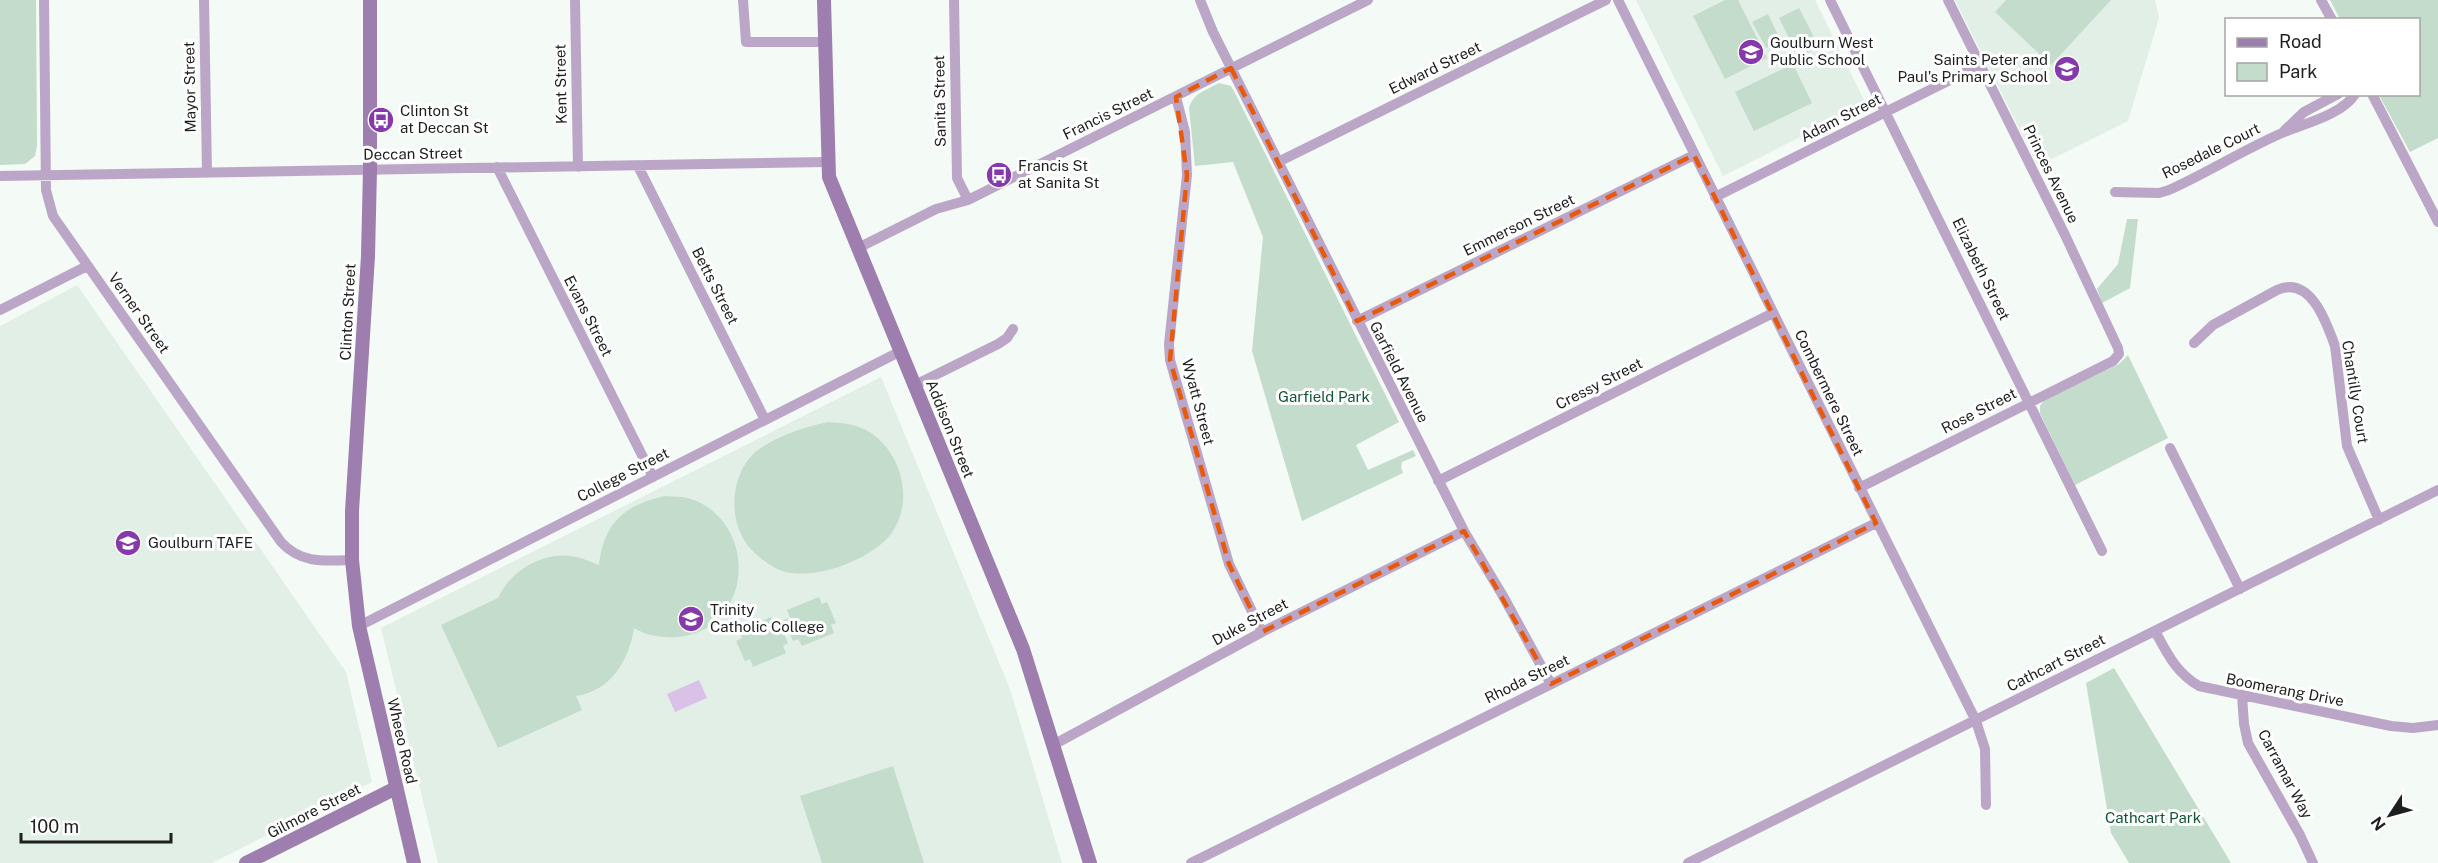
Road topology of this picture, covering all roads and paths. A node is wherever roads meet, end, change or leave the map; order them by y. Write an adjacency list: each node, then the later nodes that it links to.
1 (44, 0): 34 (street, Verner Street)
2 (204, 0): 32 (street, Mayor Street)
3 (370, 0): 31 (street, Clinton Street)
4 (575, 0): 30 (street, Kent Street)
5 (743, 0): 16 (street)
6 (824, 0): 16 (street, Addison Street)
7 (954, 0): 37 (street, Sanita Street)
8 (1200, 0): 18 (street, Garfield Avenue)
9 (1368, 0): 18 (street, Francis Street)
10 (1606, 0): 27 (street, Edward Street)
11 (1618, 0): 25 (street, Combermere Street)
12 (1830, 0): 23 (street, Elizabeth Street)
13 (1948, 0): 17 (street, Princes Avenue)
14 (2321, 0): 15 (street)
15 (2331, 18)
16 (825, 42): 26 (street, Addison Street)
17 (1980, 65): 23 (street, Adam Street); 47 (street, Princes Avenue)
18 (1231, 68): 22 (street, Francis Street); 27 (street, Garfield Avenue)
19 (2334, 96): 24 (street, Rosedale Court)
20 (2353, 96): 24 (street, Rosedale Court)
21 (2373, 96): 38 (street)
22 (1176, 97): 37 (street, Francis Street); 64 (street, Wyatt Street)
23 (1887, 112): 36 (street, Adam Street); 49 (street, Elizabeth Street)
24 (2283, 132): 35 (street, Rosedale Court)
25 (1694, 155): 36 (street, Combermere Street); 43 (street, Emmerson Street)
26 (827, 162): 28 (street, Deccan Street); 39 (street, Addison Street)
27 (1278, 162): 43 (street, Garfield Avenue)
28 (638, 165): 30 (street, Deccan Street); 50 (street, Betts Street)
29 (497, 167): 30 (street, Deccan Street); 31 (street, Deccan Street); 52 (street, Evans Street)
30 (578, 167)
31 (370, 170): 32 (street, Deccan Street); 60 (street, Clinton Street)
32 (207, 173): 34 (street, Deccan Street)
33 (0, 176): 34 (street, Deccan Street)
34 (47, 176): 40 (street, Verner Street)
35 (2115, 192)
36 (1715, 197): 42 (street, Combermere Street)
37 (968, 200): 39 (street, Francis Street)
38 (2438, 222)
39 (858, 248): 46 (street, Addison Street)
40 (87, 266): 41 (street); 60 (street, Verner Street)
41 (0, 310)
42 (1773, 313): 53 (street, Cressy Street); 54 (street, Combermere Street)
43 (1357, 321): 53 (street, Garfield Avenue)
44 (1013, 329): 48 (street)
45 (2194, 343): 56 (street, Chantilly Court)
46 (901, 351): 48 (street, Addison Street); 50 (street, College Street)
47 (2113, 362): 49 (street, Rose Street)
48 (915, 385): 69 (street, Addison Street)
49 (2029, 403): 54 (street, Rose Street); 59 (street, Elizabeth Street)
50 (765, 420): 52 (street, College Street)
51 (2170, 448): 61 (street)
52 (653, 477): 62 (street, College Street)
53 (1438, 481): 58 (street, Garfield Avenue)
54 (1859, 488): 57 (street, Combermere Street)
55 (2438, 490): 56 (street, Cathcart Street)
56 (2379, 520): 61 (street, Cathcart Street)
57 (1876, 523): 65 (street, Rhoda Street); 67 (street, Combermere Street)
58 (1464, 531): 64 (street, Duke Street); 65 (street, Garfield Avenue)
59 (2102, 551)
60 (352, 560): 62 (street, Clinton Street)
61 (2240, 589): 63 (street, Cathcart Street)
62 (359, 626): 70 (street, Wheeo Road)
63 (2155, 631): 66 (street, Boomerang Drive); 67 (street, Cathcart Street)
64 (1262, 632): 69 (street, Duke Street)
65 (1551, 684): 75 (street, Rhoda Street)
66 (2242, 696): 68 (street, Boomerang Drive); 77 (street, Carramar Way)
67 (1976, 721): 71 (street, Combermere Street); 76 (street, Cathcart Street)
68 (2438, 725)
69 (1053, 745): 74 (street, Addison Street)
70 (396, 788): 72 (street, Gilmore Street); 73 (street, Wheeo Road)
71 (1986, 805)
72 (246, 863)
73 (414, 863)
74 (1090, 863)
75 (1191, 863)
76 (1688, 863)
77 (2313, 863)

